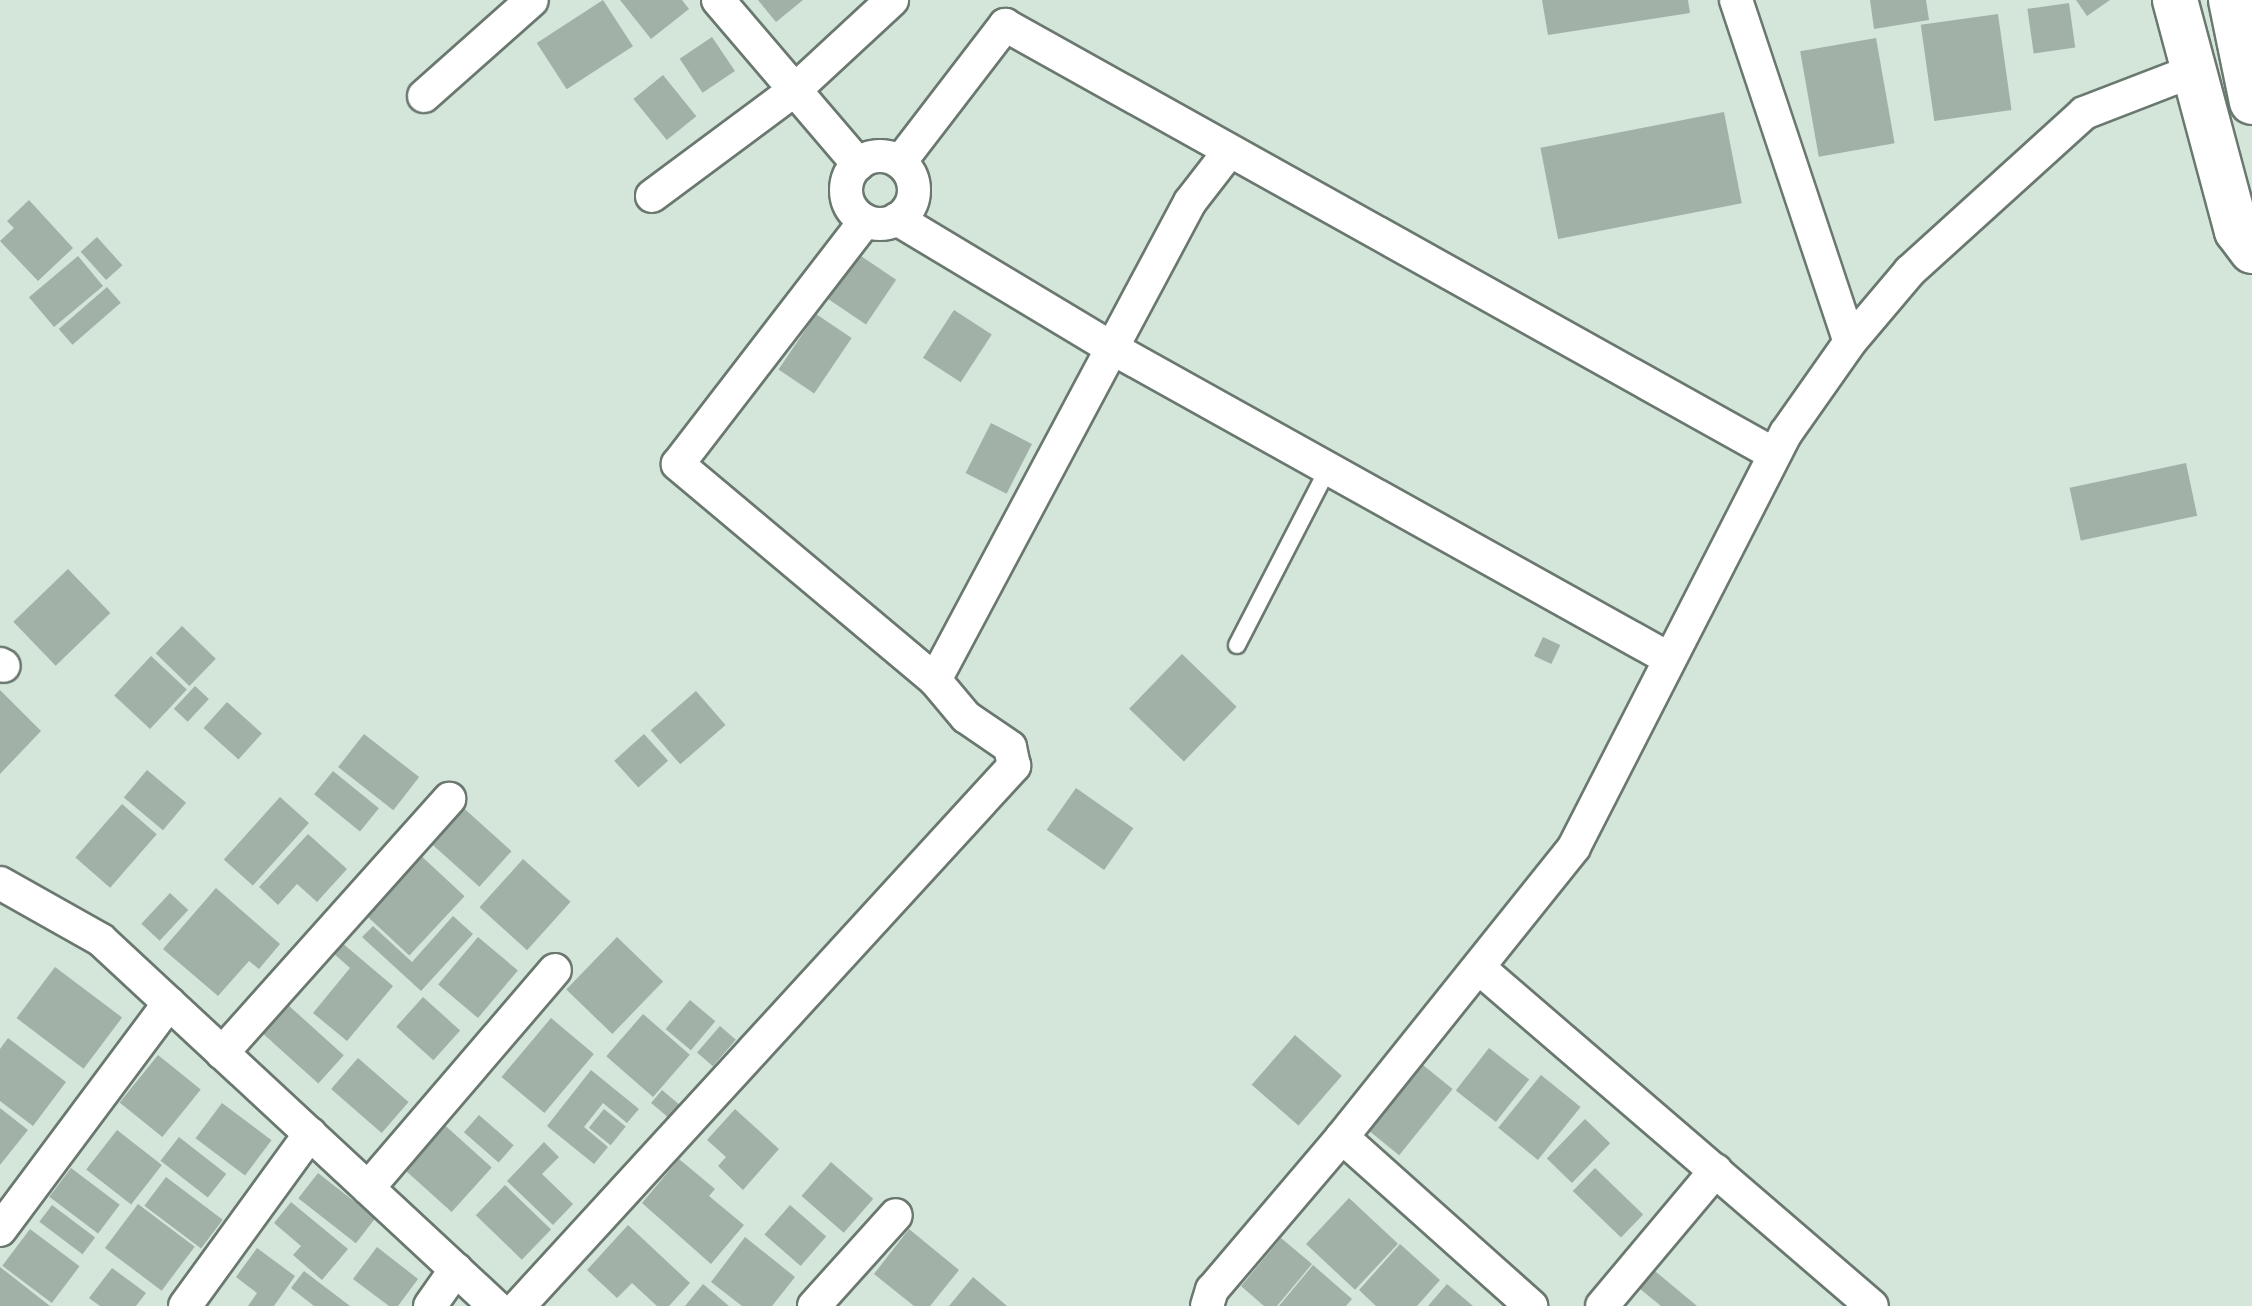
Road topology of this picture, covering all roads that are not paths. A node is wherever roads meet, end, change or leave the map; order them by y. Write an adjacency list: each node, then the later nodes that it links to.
1 (532, 0): 10 (street)
2 (718, 0): 9 (street)
3 (892, 0): 9 (street)
4 (1736, 0): 18 (street)
5 (2175, 0): 8 (highway)
6 (2231, 0): 11 (highway)
7 (1003, 13): 12 (street); 13 (street)
8 (2193, 71): 17 (highway); 18 (street)
9 (796, 89): 14 (street); 15 (street)
10 (424, 96)
11 (2252, 102)
12 (1228, 153): 19 (street); 20 (street)
13 (900, 162): 14 (street); 16 (street)
14 (858, 164): 16 (street)
15 (652, 196)
16 (881, 220): 19 (street); 24 (street)
17 (2252, 251)
18 (1850, 342): 20 (street)
19 (1112, 348): 21 (street); 24 (street)
20 (1774, 454): 23 (street)
21 (1329, 467): 22 (lane); 23 (street)
22 (1237, 645)
23 (1668, 658): 27 (street)
24 (935, 680): 41 (street)
25 (449, 799): 30 (street)
26 (0, 883): 29 (street)
27 (1479, 968): 32 (street); 33 (street)
28 (555, 970): 34 (street)
29 (169, 1003): 30 (street); 36 (street)
30 (222, 1053): 31 (street)
31 (310, 1134): 34 (street); 38 (street)
32 (1342, 1137): 43 (street); 44 (street)
33 (1716, 1170): 45 (street); 46 (street)
34 (368, 1188): 37 (street)
35 (896, 1215): 42 (street)
36 (0, 1230)
37 (456, 1269): 39 (street); 40 (street)
38 (185, 1306)
39 (430, 1306)
40 (495, 1306)
41 (519, 1306)
42 (814, 1306)
43 (1207, 1306)
44 (1531, 1306)
45 (1602, 1306)
46 (1872, 1306)

